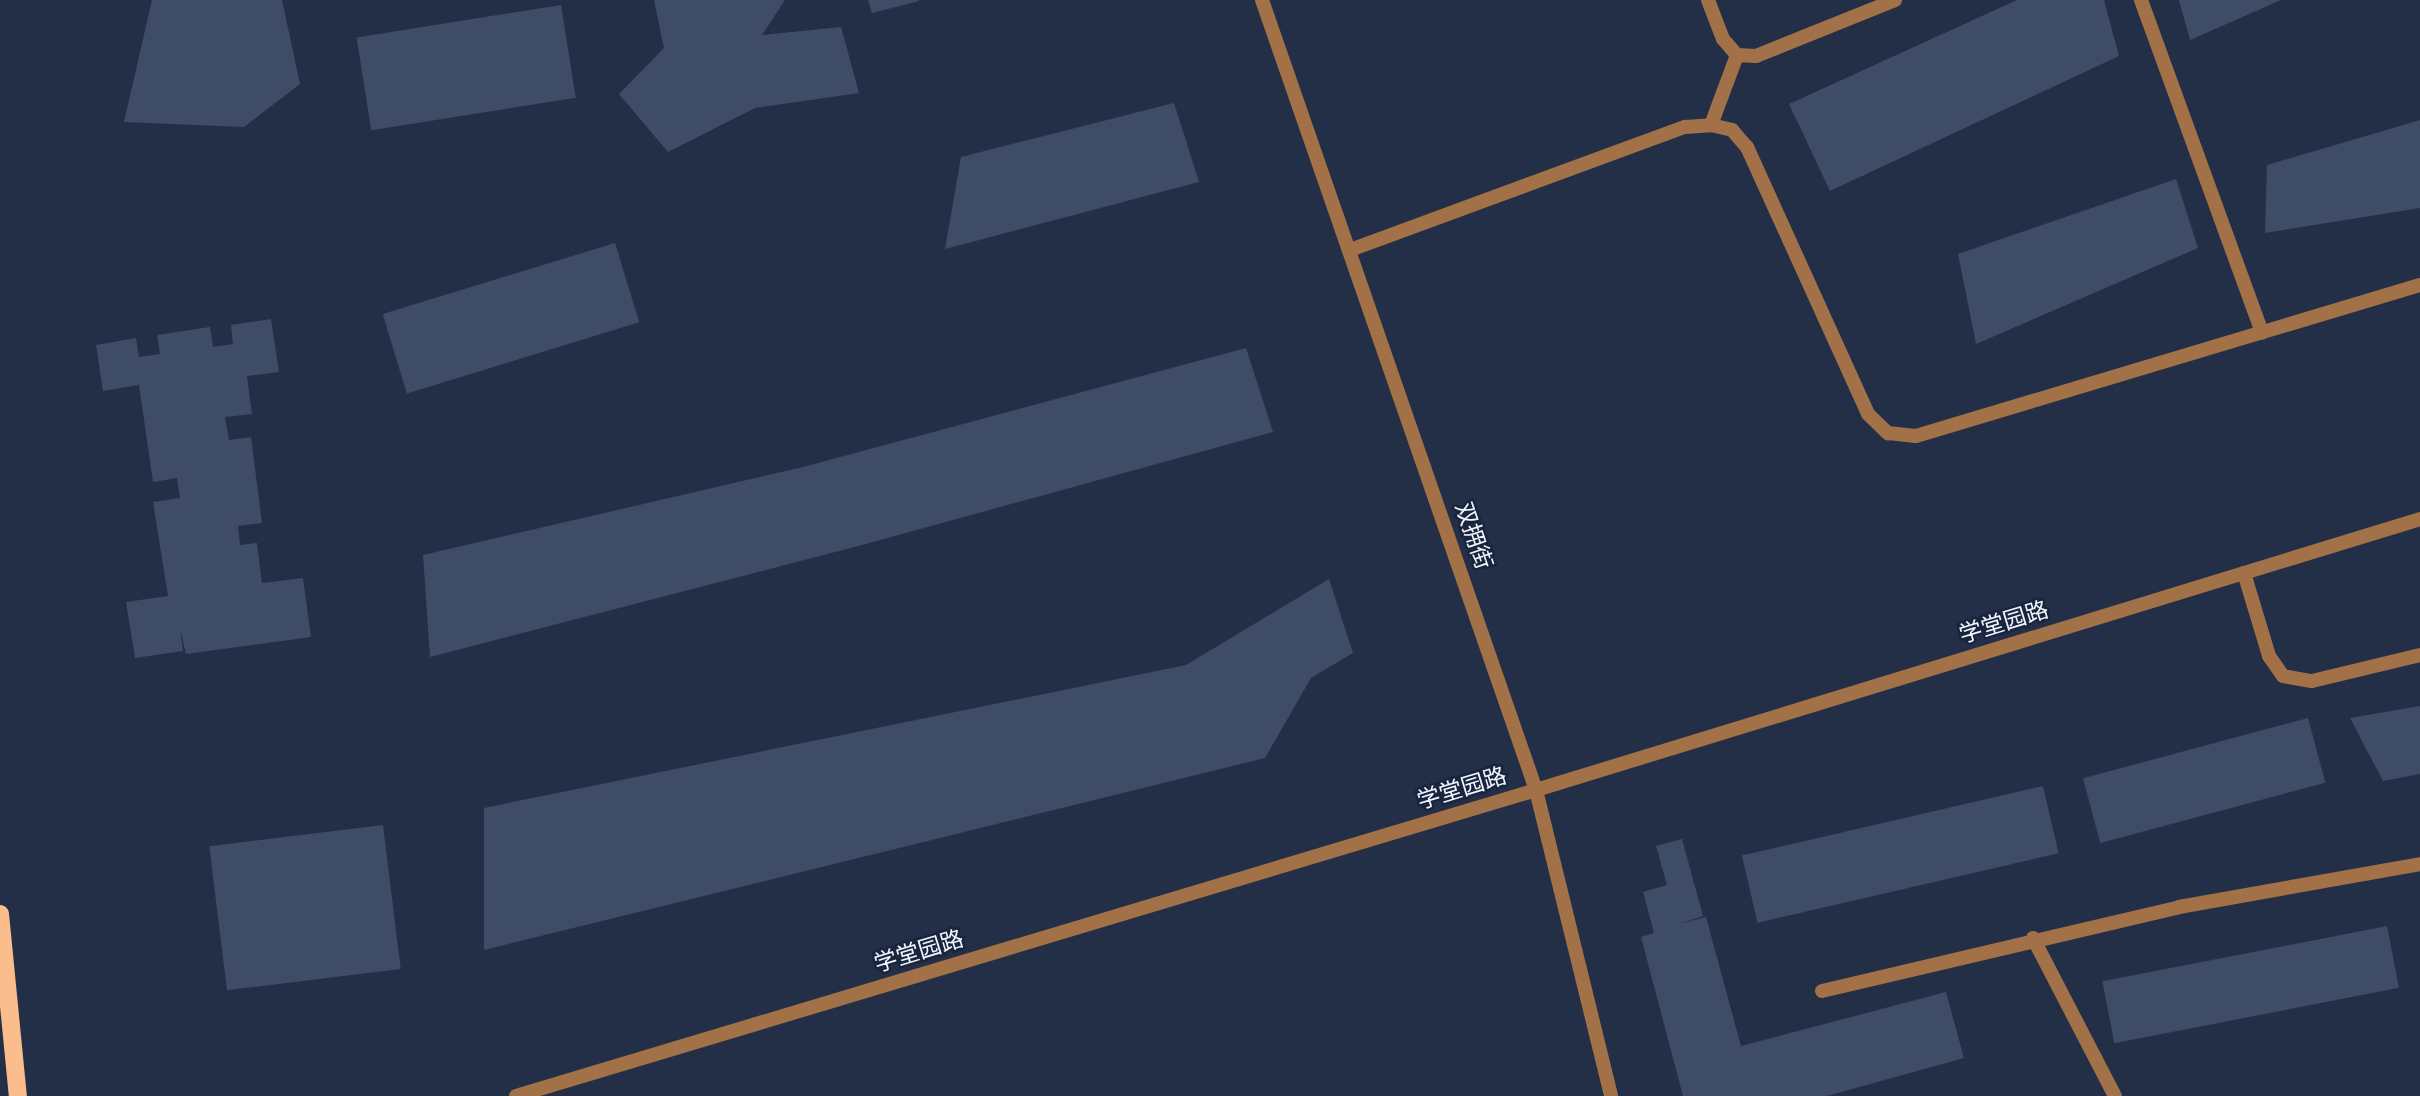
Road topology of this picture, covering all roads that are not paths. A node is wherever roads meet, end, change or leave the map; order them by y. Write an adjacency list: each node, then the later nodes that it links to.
1 (1262, 0): 7 (street, 双拥街)
2 (1708, 0): 5 (street)
3 (1895, 0): 5 (street)
4 (2141, 0): 9 (street)
5 (1737, 55): 6 (street)
6 (1711, 124): 7 (street); 9 (street)
7 (1350, 250): 13 (street, 双拥街)
8 (2420, 285): 9 (street)
9 (2262, 333)
10 (2420, 519): 11 (street, 学堂园路)
11 (2244, 573): 12 (street); 13 (street, 学堂园路)
12 (2420, 655)
13 (1536, 790): 19 (street, 学堂园路); 20 (street, 双拥街)
14 (2420, 864): 16 (street)
15 (0, 914): 18 (main road)
16 (2033, 938): 17 (street); 21 (street)
17 (1822, 990)
18 (18, 1096)
19 (516, 1096)
20 (1611, 1096)
21 (2115, 1096)

